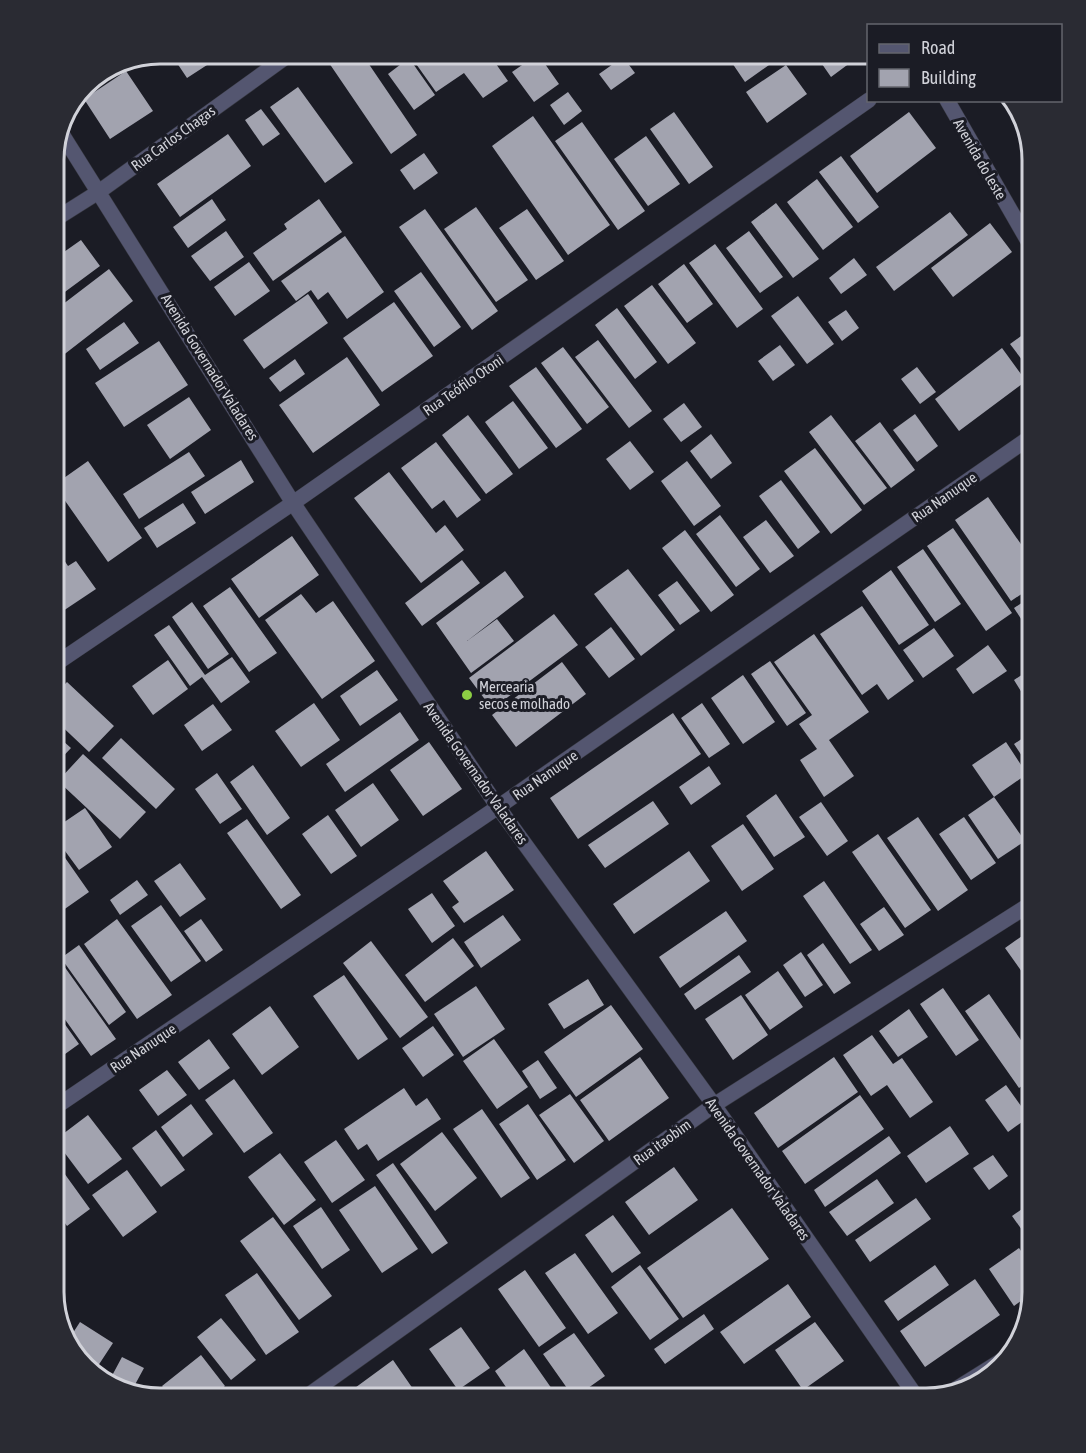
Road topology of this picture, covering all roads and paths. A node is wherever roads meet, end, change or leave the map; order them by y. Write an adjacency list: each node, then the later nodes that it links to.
1 (275, 65): 5 (street, Rua Carlos Chagas)
2 (867, 101): 9 (street, Rua Teófilo Otoni)
3 (948, 102): 7 (street, Avenida do leste)
4 (67, 141): 5 (street, Avenida Governador Valadares)
5 (100, 191): 6 (street, Rua Carlos Chagas); 9 (street, Avenida Governador Valadares)
6 (65, 213)
7 (1022, 231)
8 (1022, 443): 11 (street, Rua Nanuque)
9 (293, 503): 10 (street, Rua Teófilo Otoni); 11 (street, Avenida Governador Valadares)
10 (65, 658)
11 (498, 807): 13 (street, Rua Nanuque); 14 (street, Avenida Governador Valadares)
12 (1022, 909): 14 (street, Rua itaobim)
13 (65, 1101)
14 (714, 1105): 15 (street, Rua itaobim); 16 (street, Avenida Governador Valadares)
15 (318, 1388)
16 (910, 1388)

